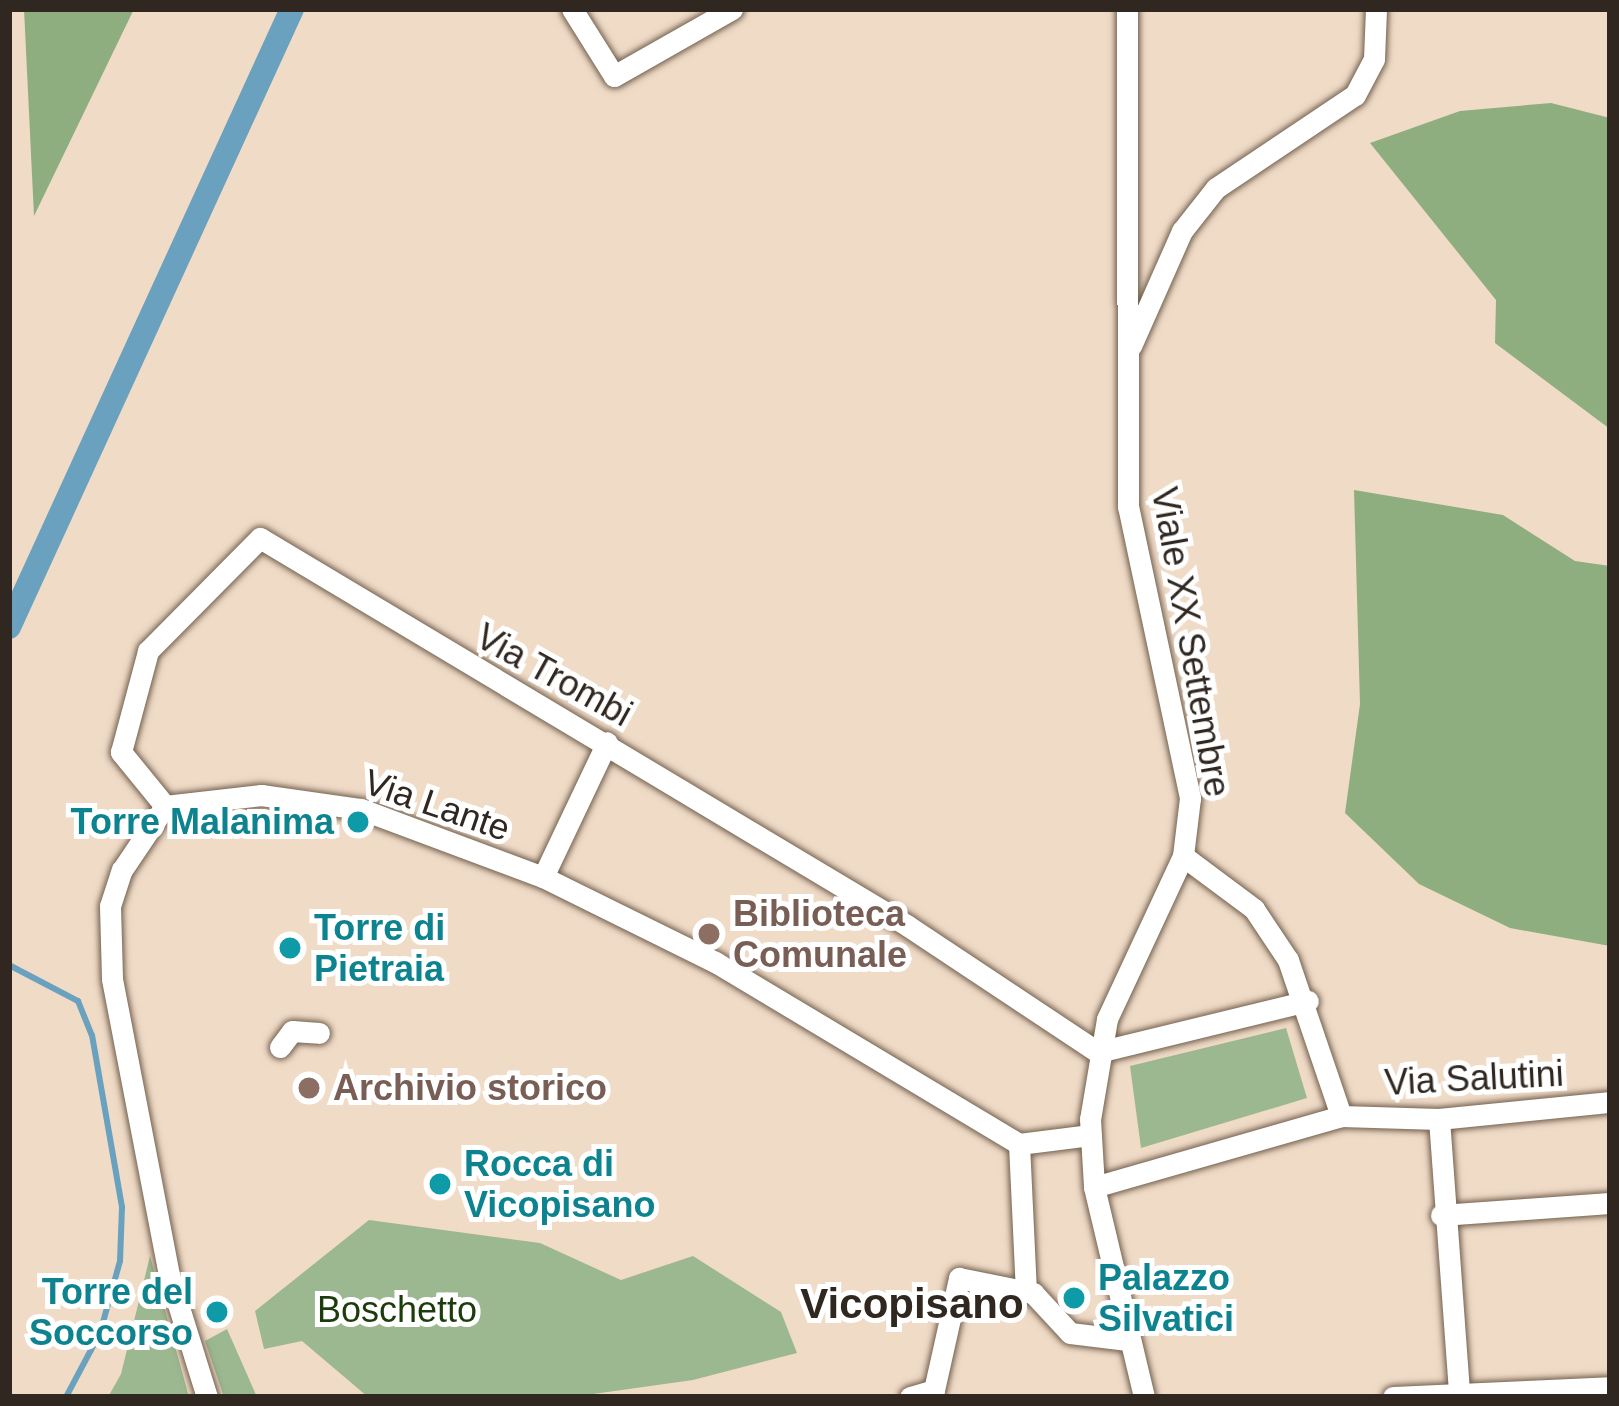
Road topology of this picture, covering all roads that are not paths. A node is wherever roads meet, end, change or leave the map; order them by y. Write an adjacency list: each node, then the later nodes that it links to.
1 (572, 9): 2 (street)
2 (732, 9)
3 (1127, 9): 5 (street, Viale XX Settembre)
4 (1376, 9): 5 (street)
5 (1128, 352): 8 (street, Viale XX Settembre)
6 (607, 742): 7 (street, Via Trombi); 9 (street); 13 (street, Via Trombi)
7 (165, 806): 9 (street, Via Lante); 26 (street)
8 (1183, 856): 10 (street); 13 (street, Viale XX Settembre)
9 (543, 877): 18 (street, Via Lante)
10 (1307, 1001): 13 (street); 15 (street)
11 (319, 1033): 12 (street)
12 (280, 1047)
13 (1098, 1052): 17 (street, Viale XX Settembre)
14 (1610, 1102): 16 (street, Via Salutini)
15 (1341, 1116): 16 (street, Via Salutini); 19 (street, Via Salutini)
16 (1439, 1119): 21 (street)
17 (1090, 1135): 18 (street); 19 (street, Viale XX Settembre)
18 (1019, 1144): 22 (street)
19 (1094, 1187): 23 (street, Viale XX Settembre)
20 (1610, 1203): 21 (street)
21 (1441, 1215): 25 (street)
22 (1026, 1292): 23 (street); 27 (street)
23 (1129, 1340): 28 (street, Viale XX Settembre)
24 (1610, 1387): 25 (street)
25 (1459, 1390): 29 (street)
26 (207, 1397)
27 (910, 1397)
28 (1144, 1397)
29 (1394, 1397)

